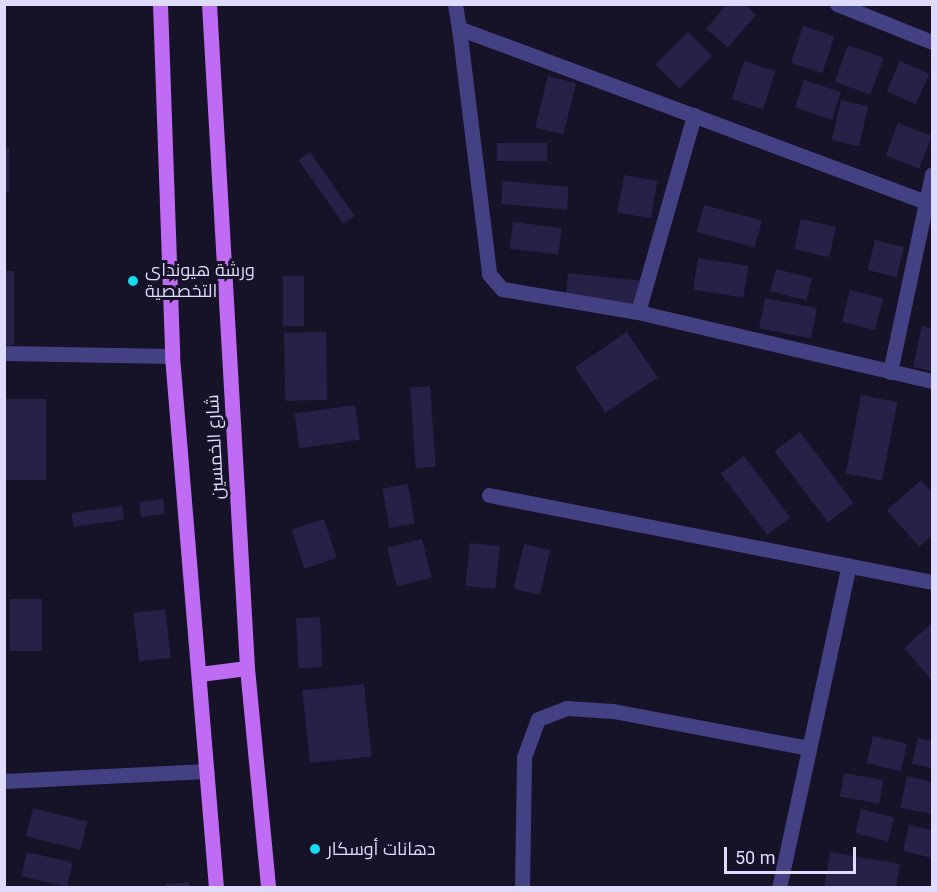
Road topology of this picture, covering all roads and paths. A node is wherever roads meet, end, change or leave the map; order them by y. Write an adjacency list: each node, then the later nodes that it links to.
1 (160, 4): 12 (main road, شارع الخمسين)
2 (209, 4): 18 (main road, شارع الخمسين)
3 (455, 4): 5 (street)
4 (837, 4): 6 (street)
5 (459, 28): 7 (street); 10 (street)
6 (933, 42)
7 (694, 115): 9 (street); 10 (street)
8 (933, 174): 9 (street)
9 (927, 202): 13 (street)
10 (638, 312): 13 (street)
11 (4, 353): 12 (street)
12 (172, 356): 19 (main road, شارع الخمسين)
13 (890, 372): 14 (street)
14 (933, 381)
15 (489, 495): 16 (street)
16 (849, 565): 17 (street); 20 (street)
17 (933, 582)
18 (247, 668): 19 (main road); 24 (main road, شارع الخمسين)
19 (200, 674): 21 (main road, شارع الخمسين)
20 (810, 748): 25 (street); 26 (street)
21 (207, 771): 22 (street); 23 (main road, شارع الخمسين)
22 (4, 781)
23 (216, 888)
24 (268, 888)
25 (522, 888)
26 (779, 888)

